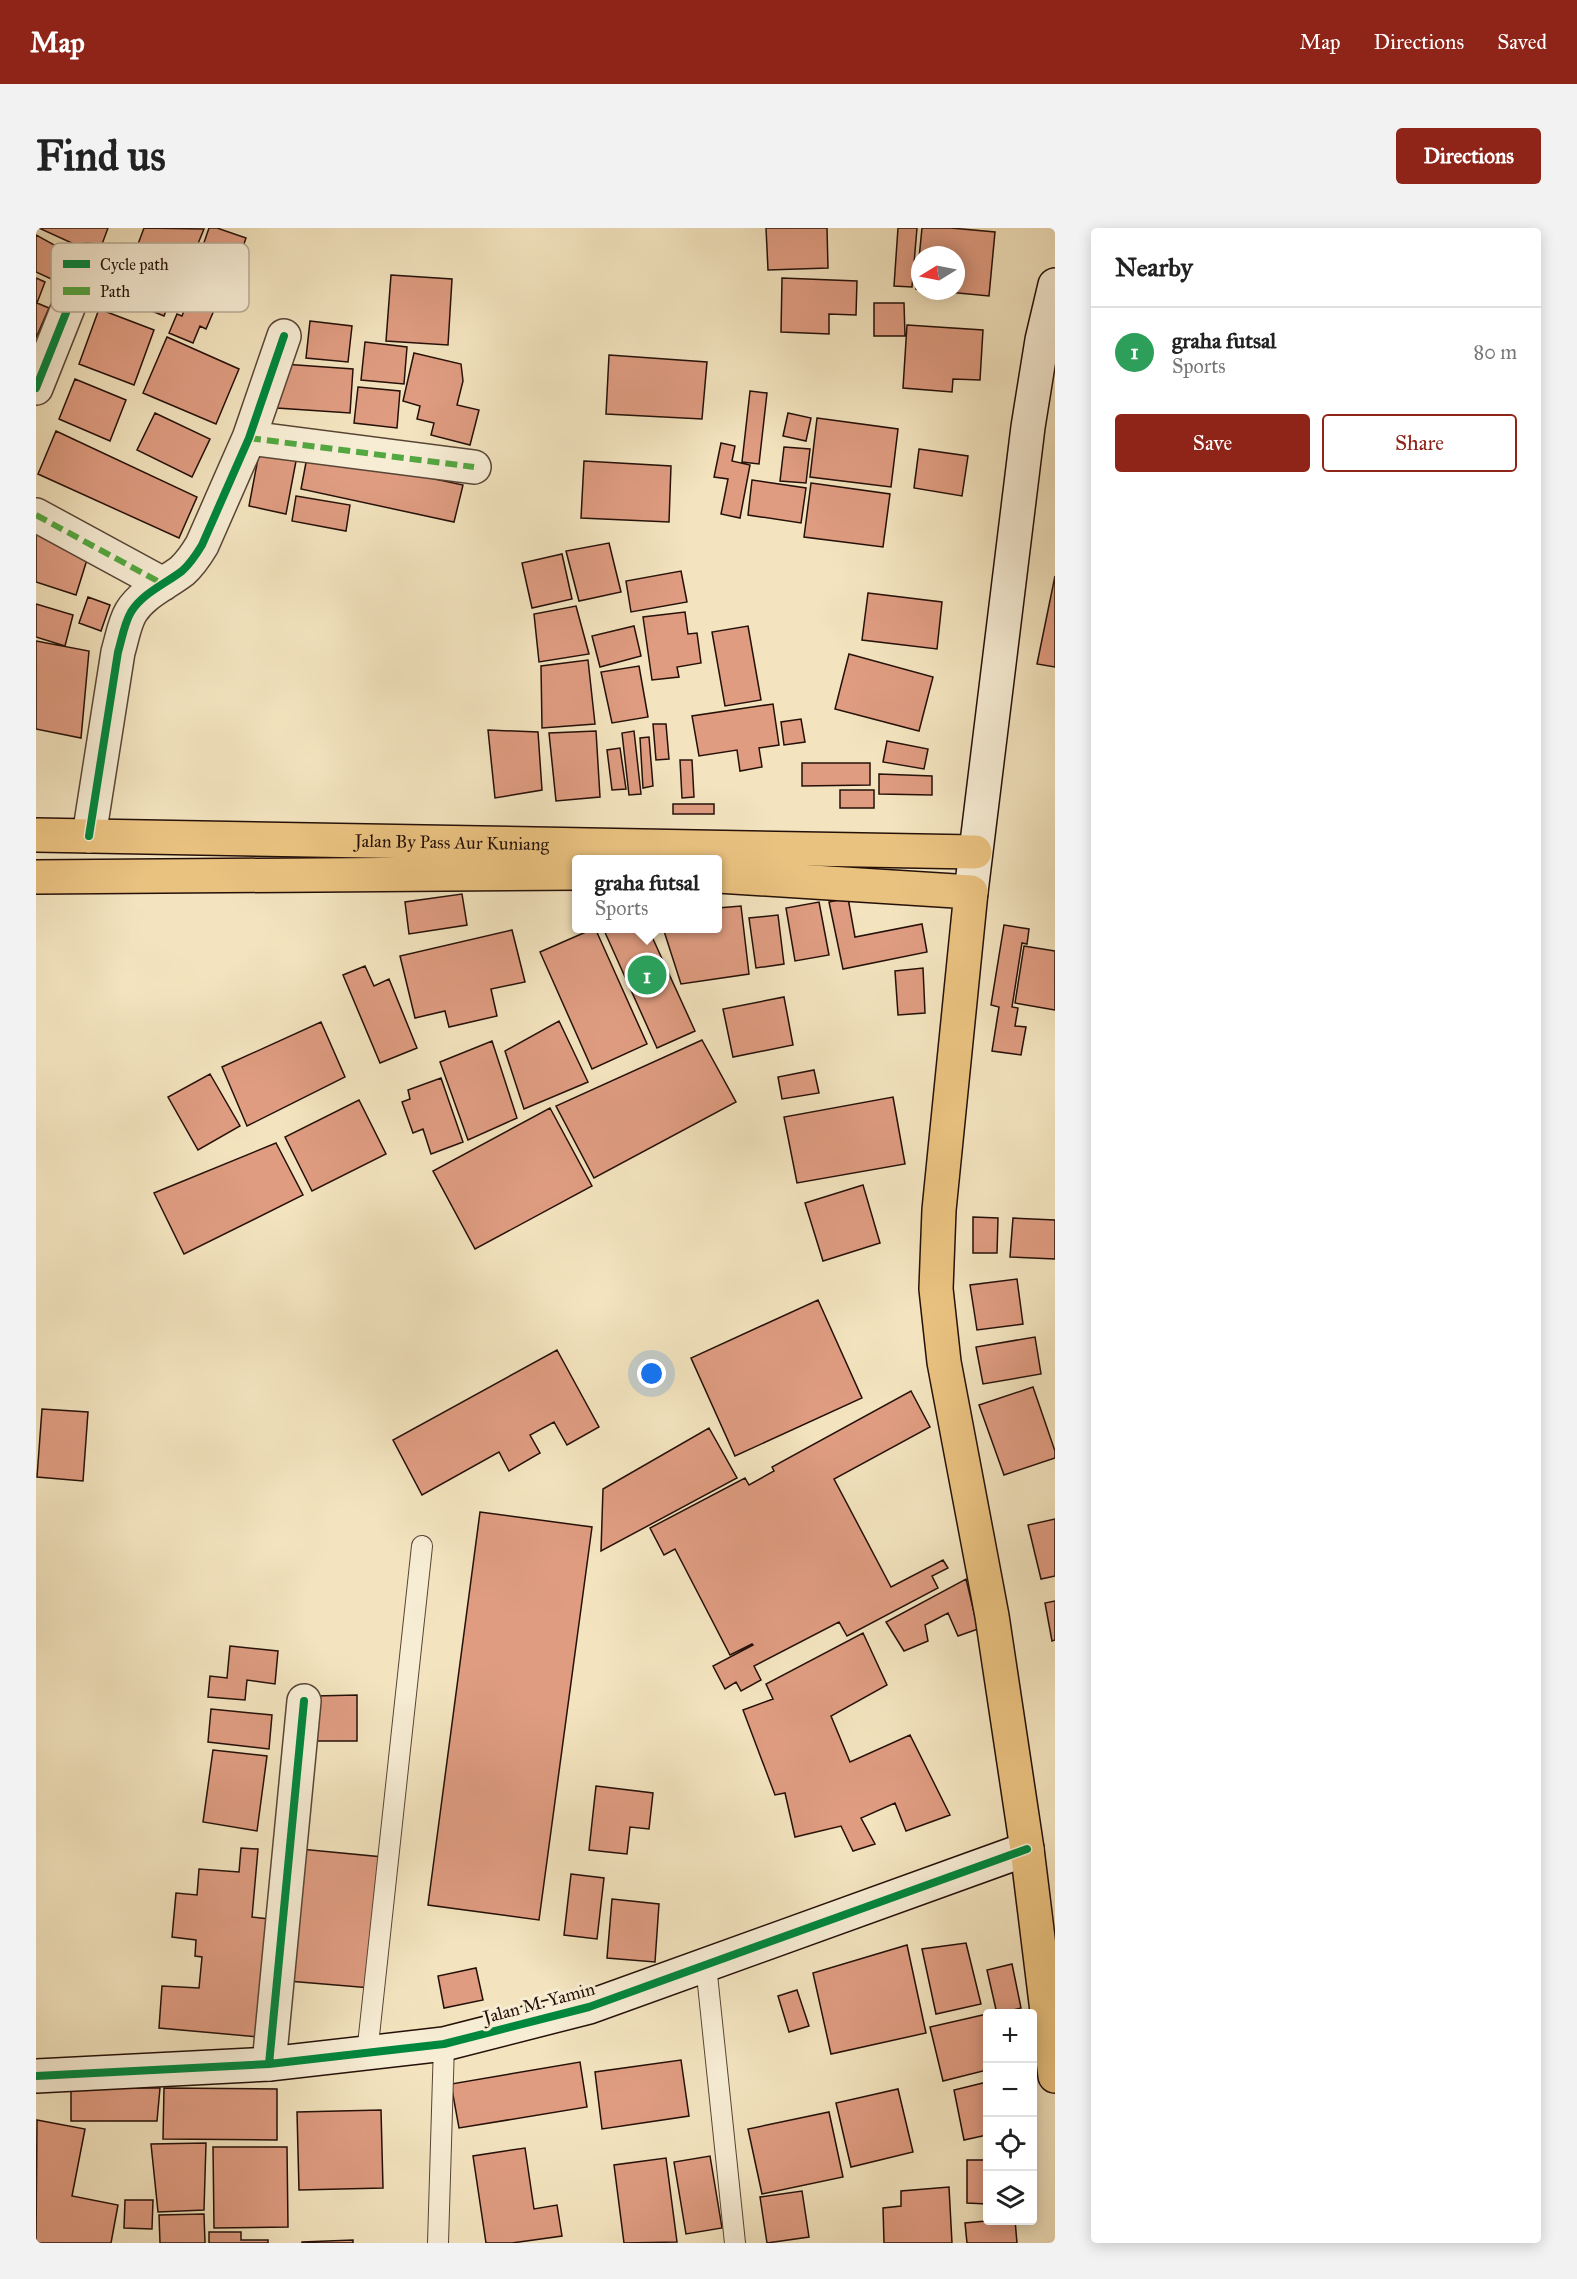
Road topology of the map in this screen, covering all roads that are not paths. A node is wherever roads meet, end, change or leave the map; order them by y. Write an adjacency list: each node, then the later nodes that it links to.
1 (1055, 285): 4 (street)
2 (66, 312): 5 (street)
3 (284, 336): 6 (street)
4 (1049, 340): 12 (street)
5 (36, 388)
6 (249, 438): 7 (street); 9 (street)
7 (474, 467)
8 (36, 515): 9 (street)
9 (163, 584): 11 (street)
10 (36, 835): 11 (highway, Jalan By Pass Aur Kuniang)
11 (89, 836): 12 (highway, Jalan By Pass Aur Kuniang)
12 (975, 852): 16 (street)
13 (572, 873): 15 (highway, Jalan By Pass Aur Kuniang)
14 (722, 876): 16 (highway)
15 (36, 877)
16 (971, 892): 19 (highway)
17 (422, 1546): 22 (lane)
18 (304, 1701): 23 (street)
19 (1027, 1850): 20 (street, Jalan M. Yamin); 25 (highway)
20 (706, 1965): 21 (street, Jalan M. Yamin); 27 (lane)
21 (444, 2044): 22 (street, Jalan M. Yamin); 26 (lane)
22 (367, 2054): 23 (street, Jalan M. Yamin)
23 (269, 2064): 24 (street, Jalan M. Yamin)
24 (36, 2076)
25 (1055, 2076)
26 (438, 2243)
27 (735, 2243)

